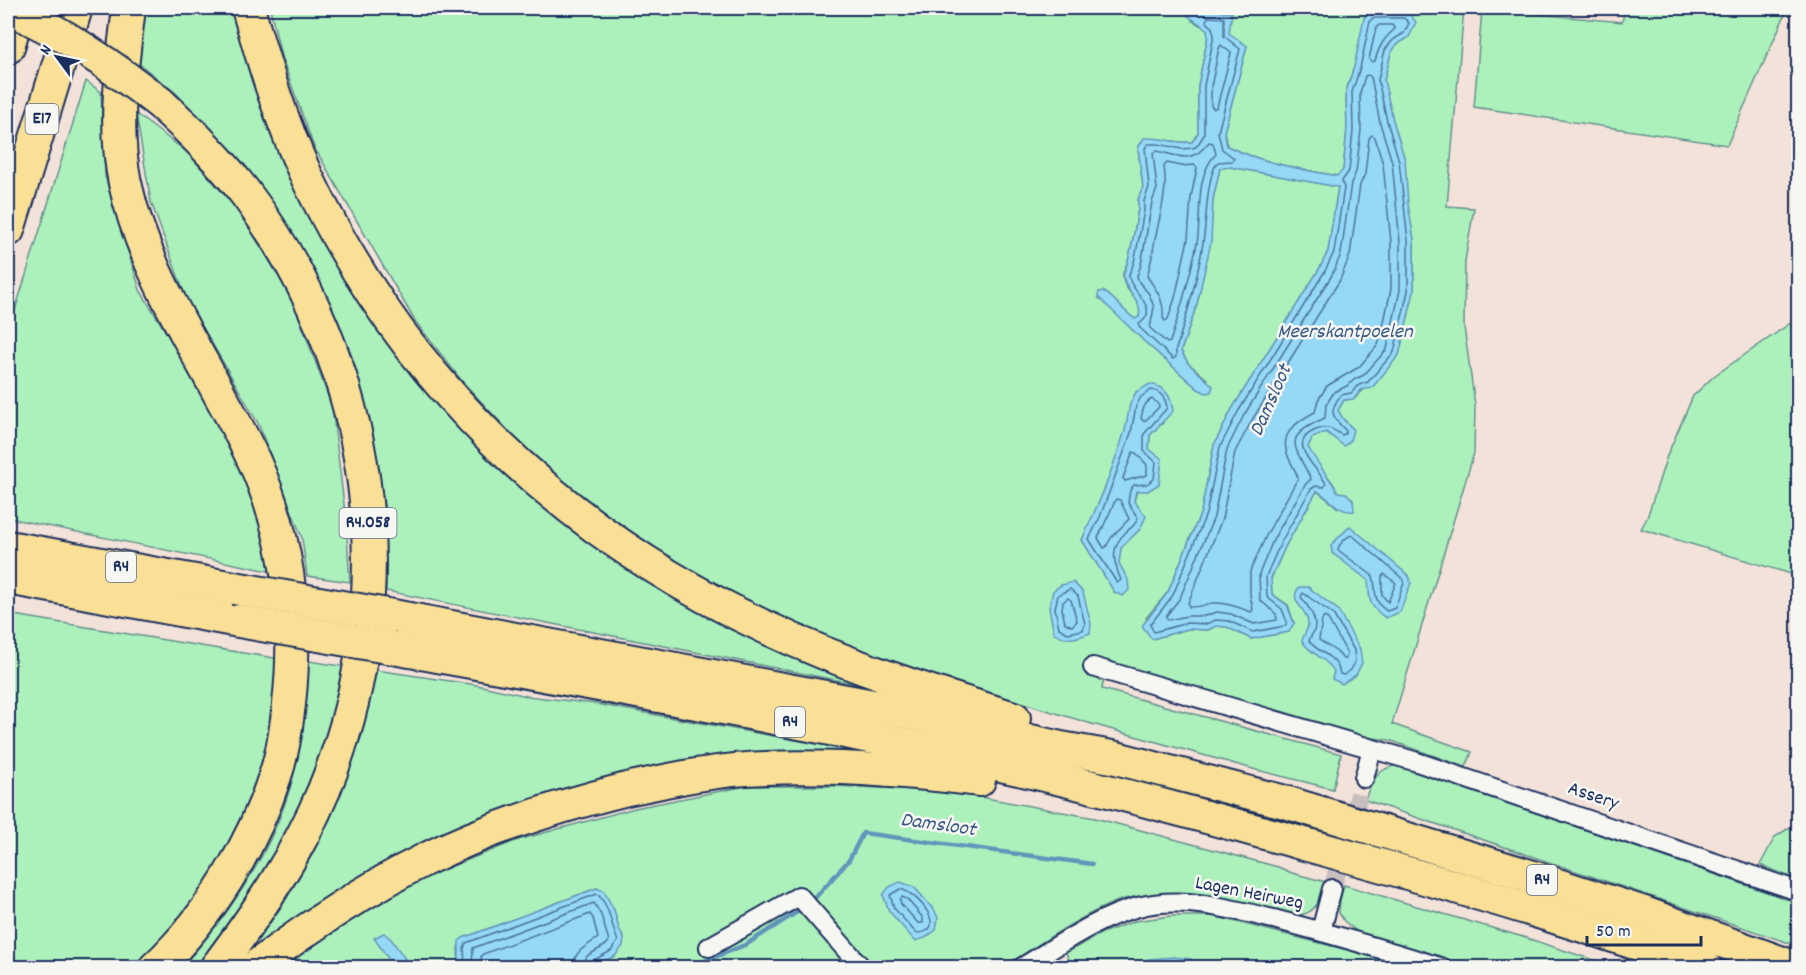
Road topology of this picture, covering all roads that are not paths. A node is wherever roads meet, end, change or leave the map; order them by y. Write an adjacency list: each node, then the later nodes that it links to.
1 (8, 8): 20 (highway, R4.058, bridge)
2 (20, 8): 6 (highway)
3 (76, 8): 7 (highway, E17)
4 (129, 8): 19 (highway)
5 (248, 8): 12 (highway)
6 (8, 47)
7 (8, 230)
8 (8, 547): 12 (highway, R4, bridge)
9 (8, 578): 14 (highway, R4, bridge)
10 (1093, 668): 11 (street, Assery)
11 (1372, 749): 13 (street); 16 (street, Assery)
12 (1112, 757): 26 (highway, R4)
13 (1364, 778)
14 (1184, 811): 21 (highway); 25 (highway, R4)
15 (1332, 889): 17 (street)
16 (1798, 891)
17 (1321, 931): 23 (street, Lagen Heirweg); 24 (street, Lagen Heirweg)
18 (709, 947): 22 (street)
19 (155, 968)
20 (216, 968)
21 (254, 968)
22 (862, 968)
23 (1021, 968)
24 (1443, 968)
25 (1706, 968)
26 (1796, 968)

